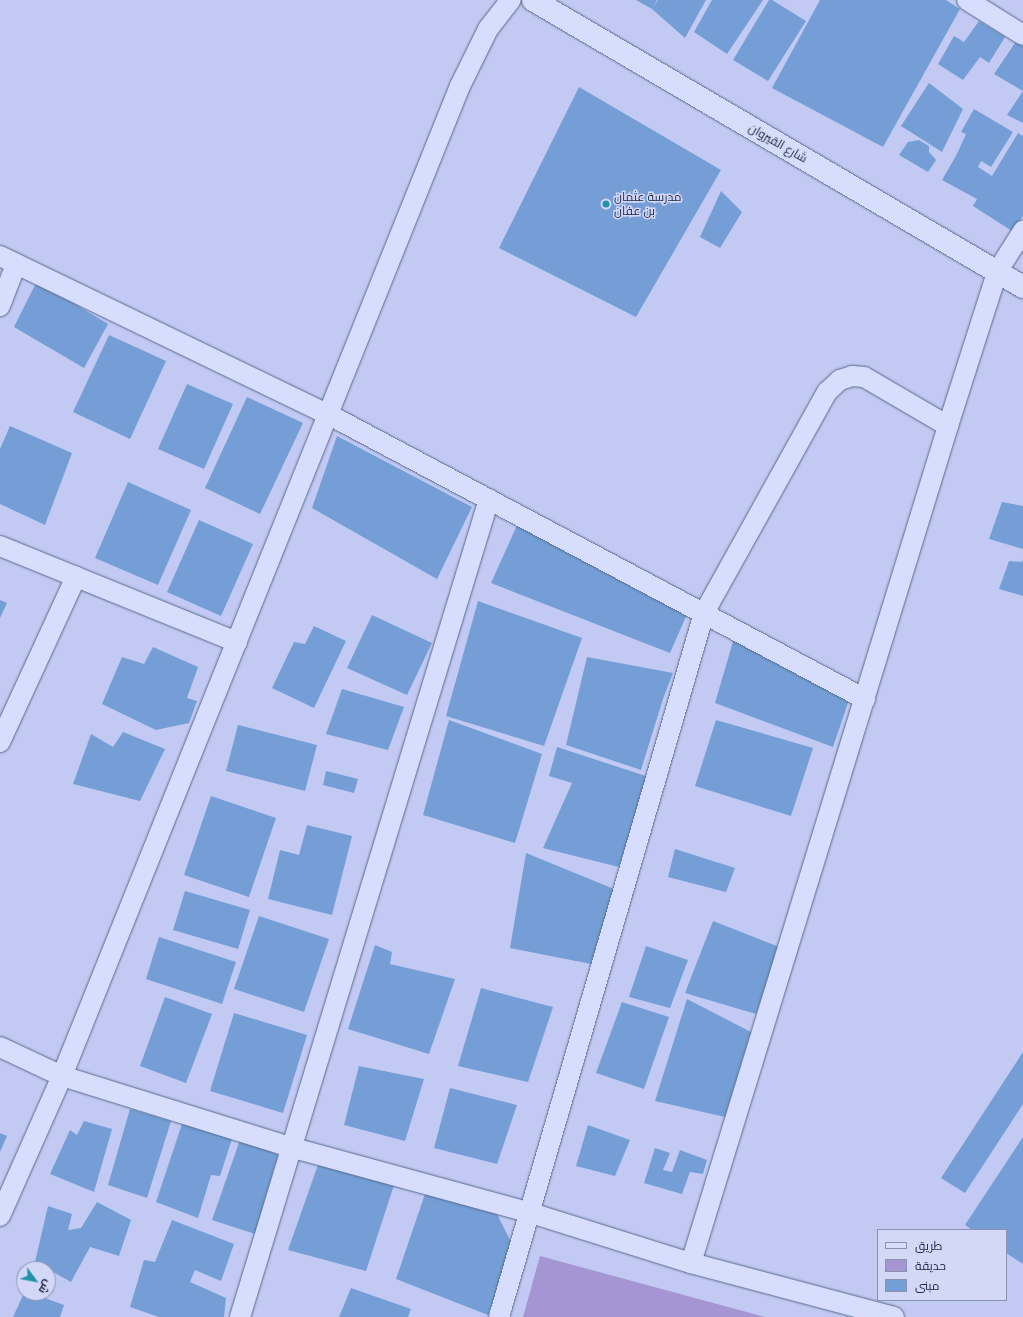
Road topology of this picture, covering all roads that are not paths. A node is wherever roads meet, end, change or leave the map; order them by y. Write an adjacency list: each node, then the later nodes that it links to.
1 (511, 0): 10 (street)
2 (533, 0): 7 (main road, شارع القيروان)
3 (969, 0): 4 (street)
4 (1023, 35)
5 (1023, 232): 7 (street)
6 (8, 260): 9 (street); 10 (street)
7 (997, 272): 8 (main road, شارع القيروان); 11 (street)
8 (1023, 287)
9 (0, 306)
10 (328, 414): 12 (street); 16 (street)
11 (948, 426): 15 (street); 17 (street)
12 (489, 499): 15 (street); 21 (street)
13 (0, 546): 14 (street)
14 (76, 577): 16 (street); 18 (street)
15 (704, 613): 17 (street); 22 (street)
16 (237, 642): 20 (street)
17 (865, 699): 24 (street)
18 (0, 742)
19 (0, 1047): 20 (street)
20 (62, 1076): 21 (street); 23 (street)
21 (290, 1147): 22 (street); 25 (street)
22 (531, 1213): 24 (street); 26 (street)
23 (0, 1216)
24 (691, 1263): 27 (street)
25 (240, 1317)
26 (500, 1317)
27 (894, 1317)

